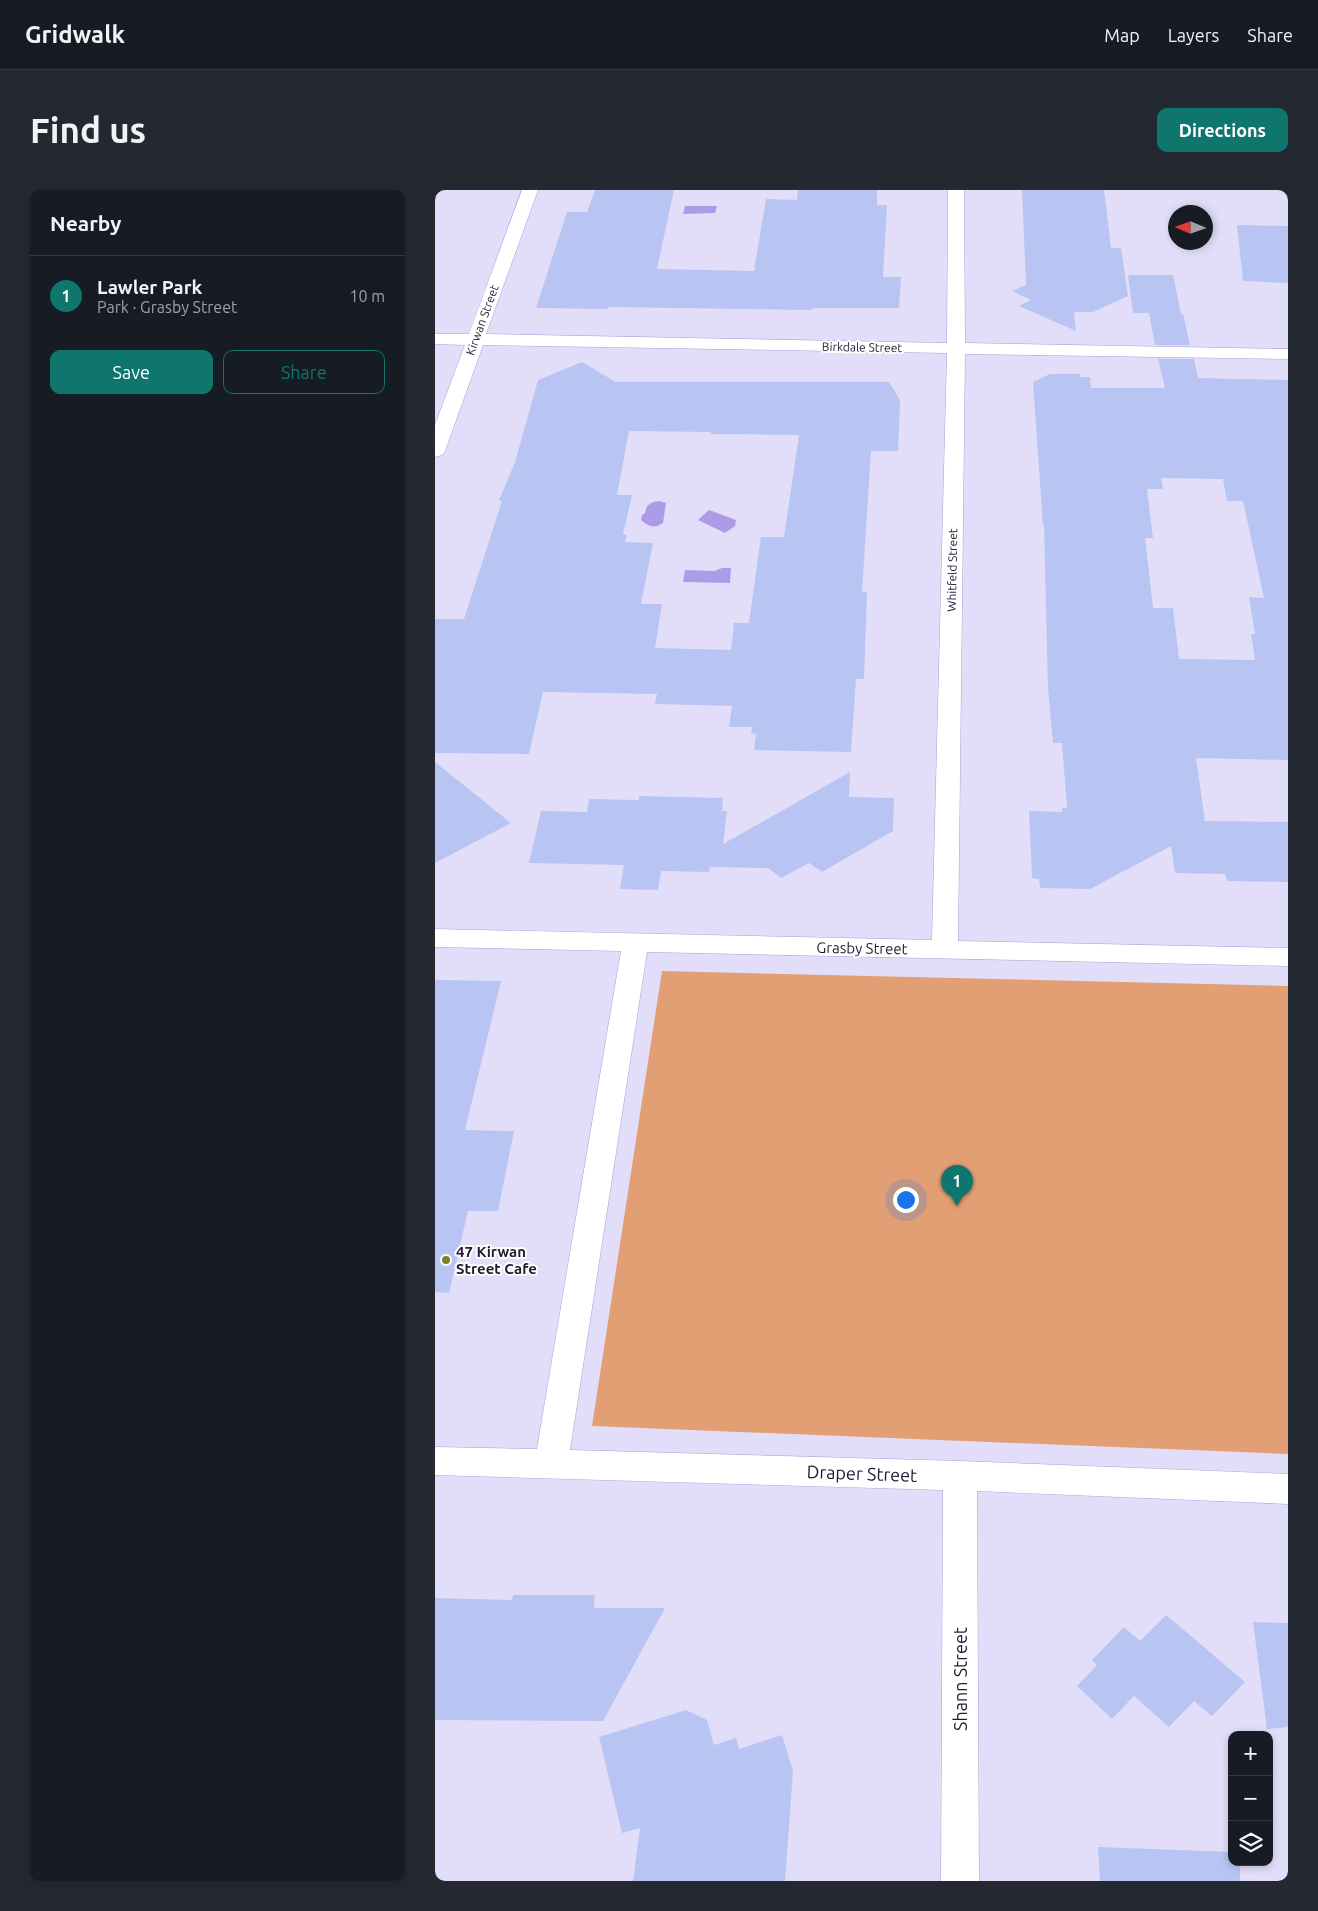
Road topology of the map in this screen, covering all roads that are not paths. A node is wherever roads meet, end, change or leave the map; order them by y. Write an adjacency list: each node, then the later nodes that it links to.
1 (530, 190): 4 (street, Kirwan Street)
2 (956, 190): 5 (street, Whitfeld Street)
3 (435, 340): 4 (street, Birkdale Street)
4 (475, 340): 5 (street, Birkdale Street); 7 (street, Kirwan Street)
5 (956, 348): 6 (street, Birkdale Street); 10 (street, Whitfeld Street)
6 (1288, 354)
7 (435, 451)
8 (435, 938): 9 (street, Grasby Street)
9 (635, 944): 10 (street, Grasby Street); 13 (street)
10 (945, 949): 11 (street, Grasby Street)
11 (1288, 957)
12 (435, 1461): 13 (street, Draper Street)
13 (551, 1465): 14 (street, Draper Street)
14 (960, 1476): 15 (street, Draper Street); 16 (street, Shann Street)
15 (1288, 1489)
16 (959, 1881)

